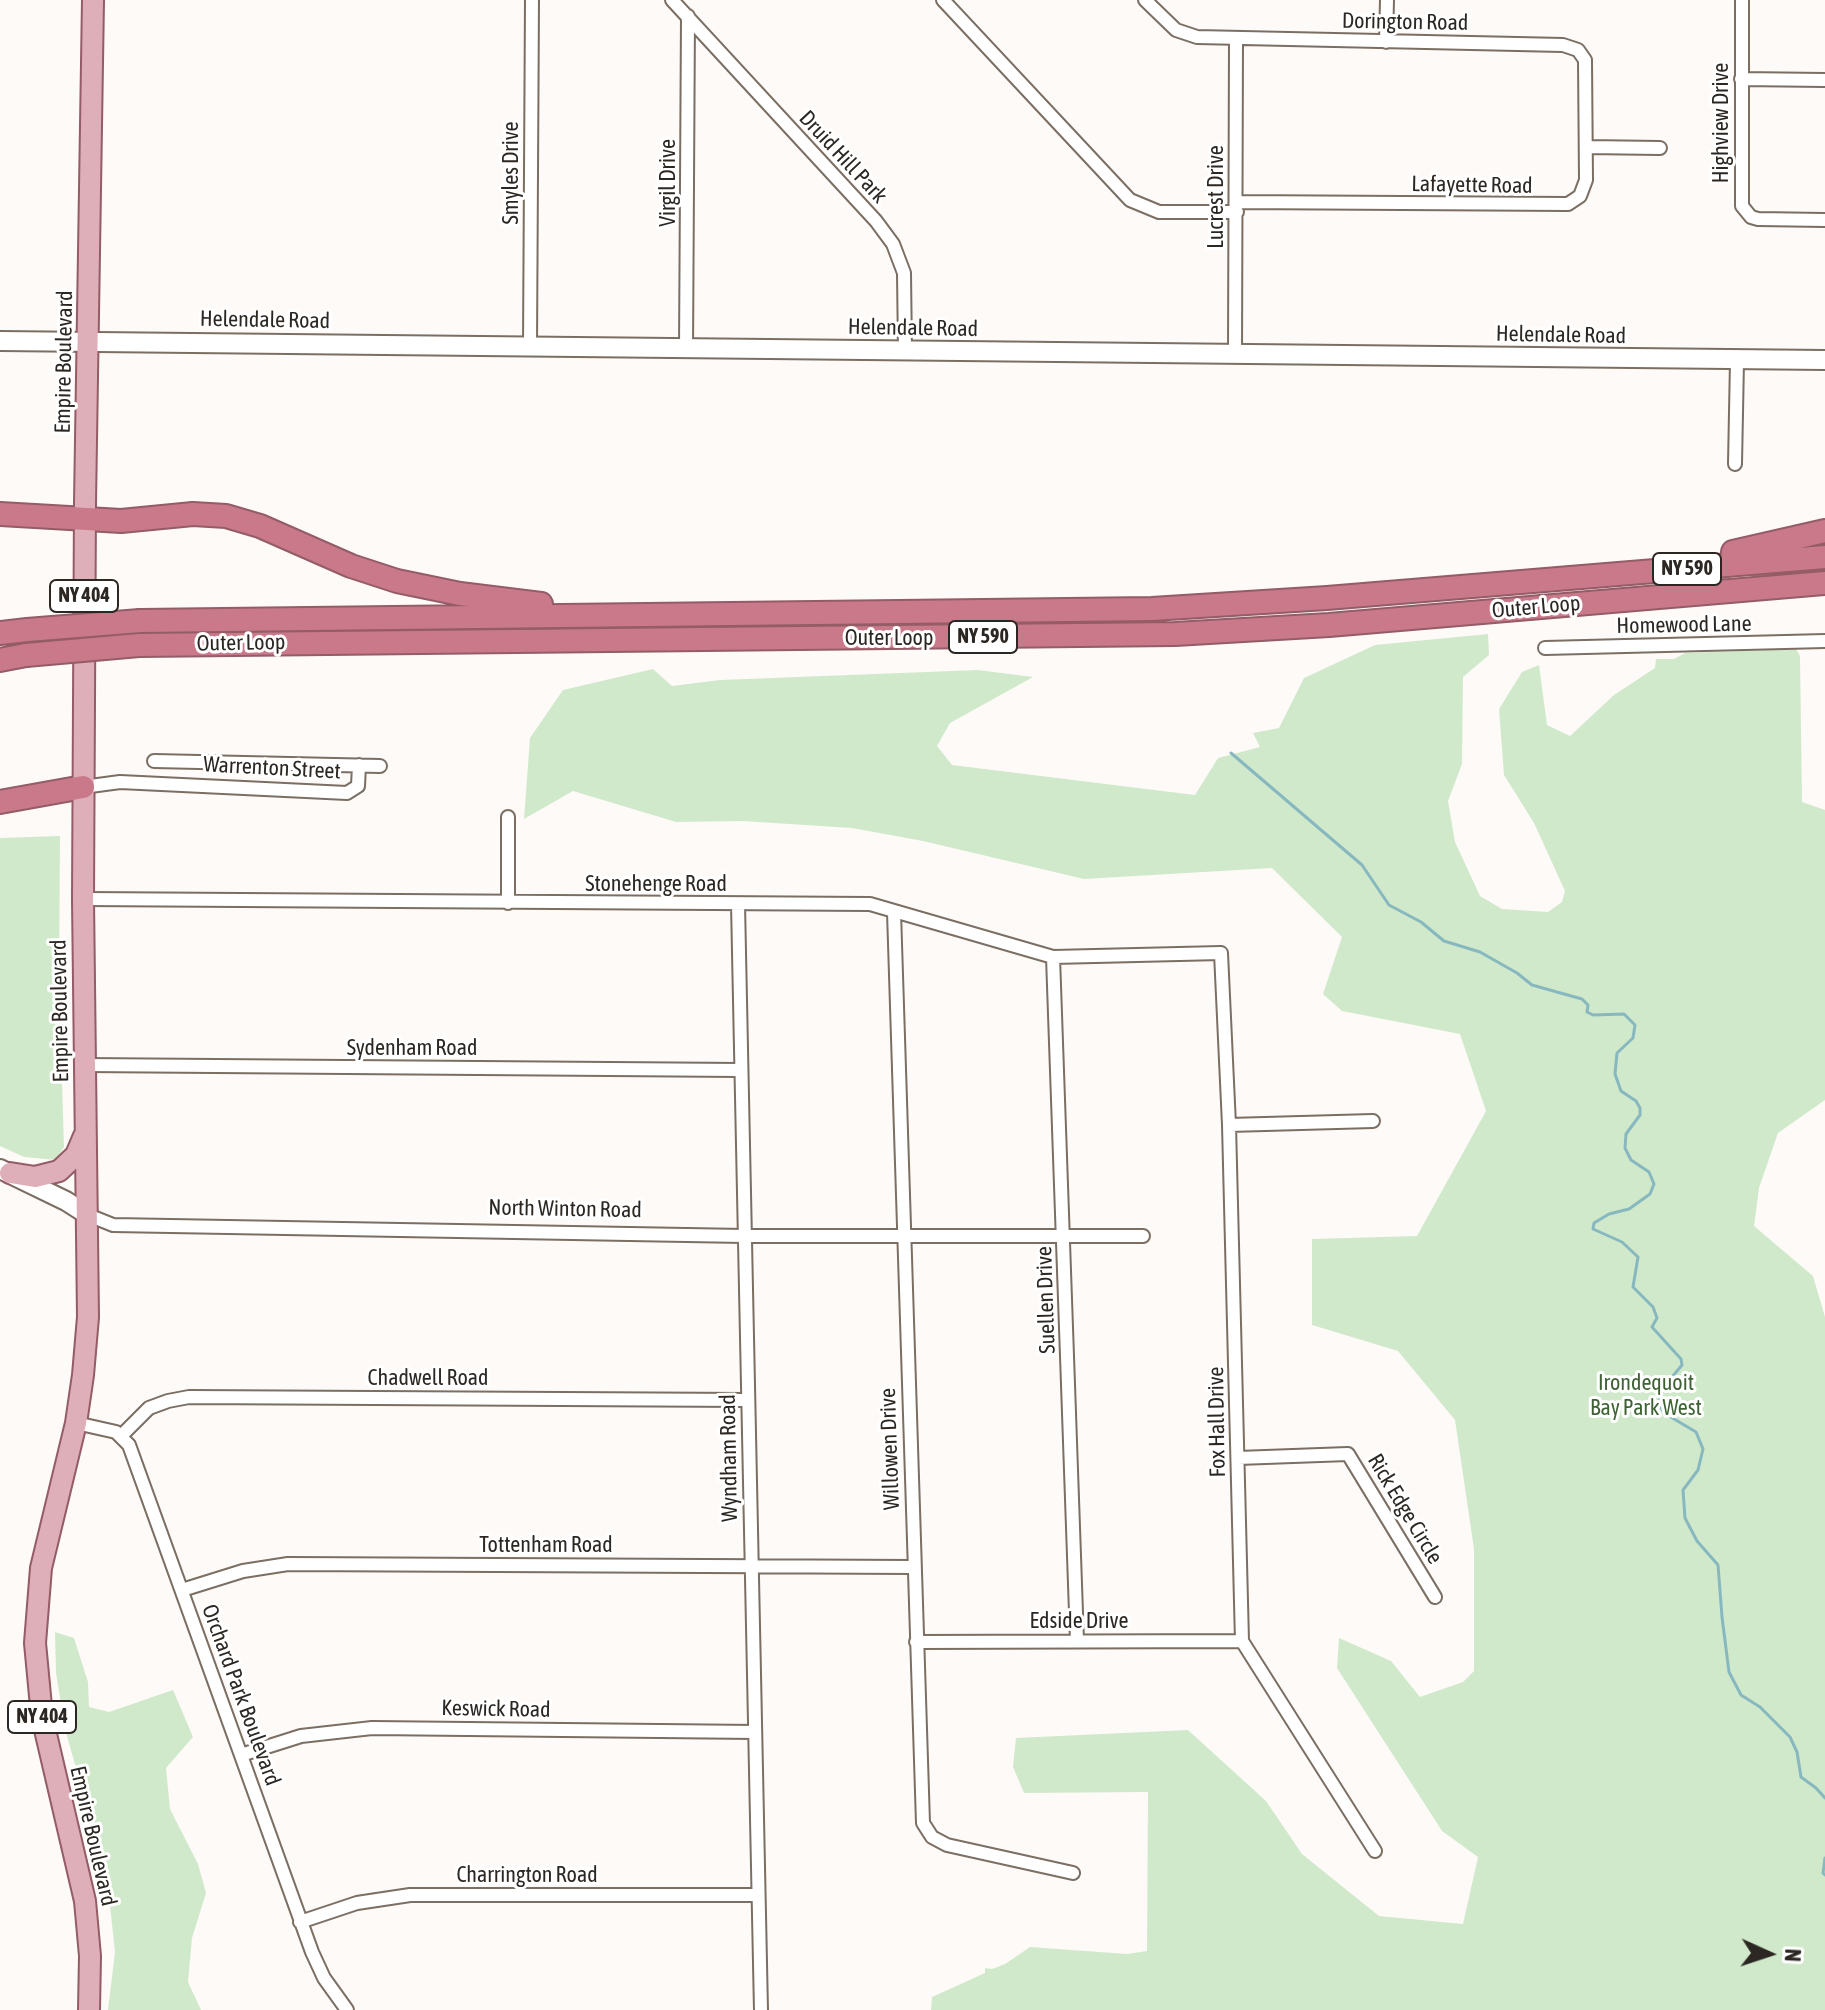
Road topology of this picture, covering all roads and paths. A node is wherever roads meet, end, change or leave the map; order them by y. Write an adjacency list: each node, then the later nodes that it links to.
1 (93, 0): 18 (main road, Empire Boulevard)
2 (532, 0): 19 (street, Smyles Drive)
3 (672, 0): 8 (street, Druid Hill Park)
4 (943, 0): 15 (street, Lafayette Road)
5 (1145, 0): 9 (street, Dorington Road)
6 (1387, 0): 10 (street)
7 (1742, 0): 11 (street, Highview Drive)
8 (688, 16): 20 (street, Virgil Drive); 21 (street, Druid Hill Park)
9 (1236, 39): 10 (street, Dorington Road); 15 (street, Lucrest Drive)
10 (1386, 42): 13 (street, Dorington Road)
11 (1741, 79): 12 (street); 16 (street, Highview Drive)
12 (1825, 80)
13 (1587, 147): 14 (street); 15 (street, Lafayette Road)
14 (1660, 148)
15 (1237, 207): 22 (street, Lucrest Drive)
16 (1825, 220)
17 (0, 341): 18 (street, Helendale Road)
18 (88, 342): 19 (street, Helendale Road); 27 (main road, Empire Boulevard)
19 (530, 346): 20 (street, Helendale Road)
20 (686, 350): 21 (street, Helendale Road)
21 (905, 352): 22 (street, Helendale Road)
22 (1235, 355): 24 (street, Helendale Road)
23 (1825, 360): 24 (street, Helendale Road)
24 (1737, 361): 25 (street)
25 (1735, 464)
26 (0, 514): 27 (highway)
27 (85, 520): 32 (highway); 40 (main road, Empire Boulevard / NY 404)
28 (1825, 531): 30 (highway)
29 (1825, 557): 30 (highway, Outer Loop / NY 590)
30 (1549, 580): 32 (highway, Outer Loop / NY 590)
31 (1825, 583): 36 (highway, Outer Loop / NY 590, bridge)
32 (630, 615): 33 (highway, Outer Loop / NY 590, bridge)
33 (0, 633)
34 (1825, 641): 35 (street, Homewood Lane)
35 (1545, 648)
36 (0, 660)
37 (359, 765): 38 (street, Warrenton Street); 39 (street, Warrenton Street); 39 (street, Warrenton Street)
38 (380, 766)
39 (161, 783): 40 (street, Warrenton Street)
40 (83, 787): 41 (highway); 43 (main road, Empire Boulevard / NY 404)
41 (0, 802)
42 (508, 817): 44 (street)
43 (83, 899): 44 (street, Stonehenge Road); 49 (main road, Empire Boulevard / NY 404)
44 (508, 903): 45 (street, Stonehenge Road)
45 (738, 904): 46 (street, Stonehenge Road); 50 (street, Wyndham Road)
46 (894, 912): 48 (street, Stonehenge Road); 56 (street, Willowen Drive)
47 (1221, 953): 48 (street, Stonehenge Road); 52 (street, Fox Hall Drive)
48 (1053, 957): 59 (street, Suellen Drive)
49 (84, 1065): 50 (street, Sydenham Road); 53 (main road, Empire Boulevard / NY 404)
50 (740, 1070): 57 (street, Wyndham Road)
51 (1373, 1121): 52 (street)
52 (1229, 1125): 63 (street, Fox Hall Drive)
53 (86, 1129): 54 (main road); 55 (main road, Empire Boulevard / NY 404)
54 (5, 1171): 55 (street, North Winton Road)
55 (88, 1215): 57 (street, North Winton Road); 61 (main road, Empire Boulevard / NY 404)
56 (904, 1235): 57 (street, North Winton Road); 59 (street, North Winton Road); 65 (street, Willowen Drive)
57 (744, 1236): 60 (street, Wyndham Road)
58 (1143, 1236): 59 (street, North Winton Road)
59 (1064, 1237): 68 (street, Suellen Drive)
60 (747, 1400): 62 (street, Chadwell Road); 64 (street, Wyndham Road)
61 (76, 1423): 62 (street); 77 (main road, Empire Boulevard / NY 404)
62 (122, 1435): 66 (street, Orchard Park Boulevard)
63 (1238, 1458): 67 (street, Rick Edge Circle); 69 (street, Fox Hall Drive)
64 (751, 1566): 65 (street, Tottenham Road); 66 (street, Tottenham Road); 71 (street, Wyndham Road)
65 (913, 1567): 70 (street, Willowen Drive)
66 (182, 1590): 72 (street, Orchard Park Boulevard)
67 (1435, 1597)
68 (1077, 1641): 69 (street, Edside Drive); 70 (street, Edside Drive)
69 (1242, 1641): 73 (street)
70 (916, 1642): 74 (street, Willowen Drive)
71 (755, 1732): 72 (street, Keswick Road); 75 (street, Wyndham Road)
72 (241, 1755): 76 (street, Orchard Park Boulevard)
73 (1375, 1851)
74 (1073, 1873)
75 (758, 1895): 76 (street, Charrington Road); 79 (street, Wyndham Road)
76 (300, 1922): 78 (street, Orchard Park Boulevard)
77 (89, 2010)
78 (347, 2010)
79 (761, 2010)

